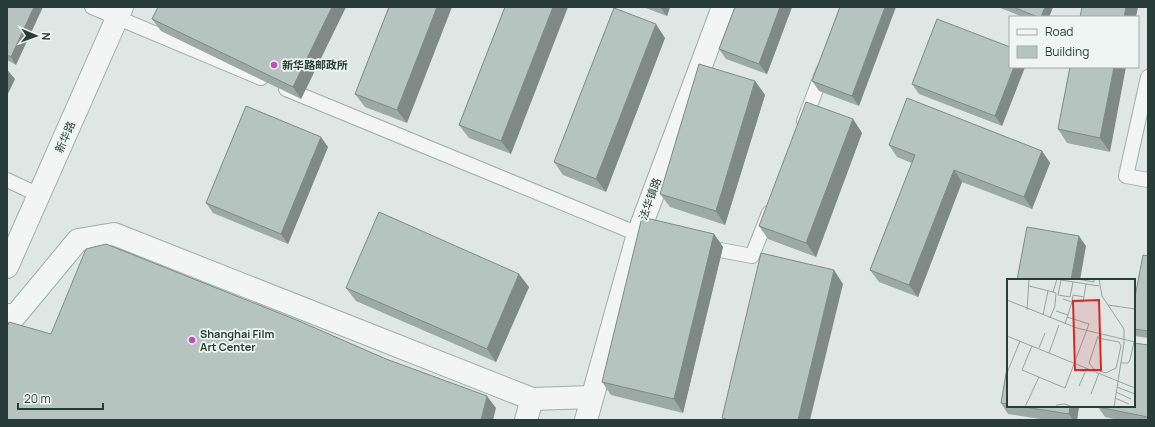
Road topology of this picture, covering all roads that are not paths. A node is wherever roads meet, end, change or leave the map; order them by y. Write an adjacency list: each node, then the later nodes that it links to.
1 (92, 7): 3 (lane)
2 (723, 7): 11 (street, 法华镇路)
3 (119, 13): 9 (street, 新华路); 11 (lane)
4 (828, 58): 6 (lane)
5 (1148, 77): 8 (lane)
6 (800, 132)
7 (7, 180): 9 (lane)
8 (1148, 180)
9 (39, 195): 14 (street, 新华路)
10 (775, 198): 13 (lane)
11 (638, 234): 12 (lane); 17 (street, 法华镇路)
12 (661, 238)
13 (691, 244)
14 (7, 267)
15 (11, 315): 16 (street); 18 (street)
16 (7, 337)
17 (592, 398): 18 (street); 20 (street, 法华镇路)
18 (532, 399): 19 (street)
19 (526, 420)
20 (586, 420)

